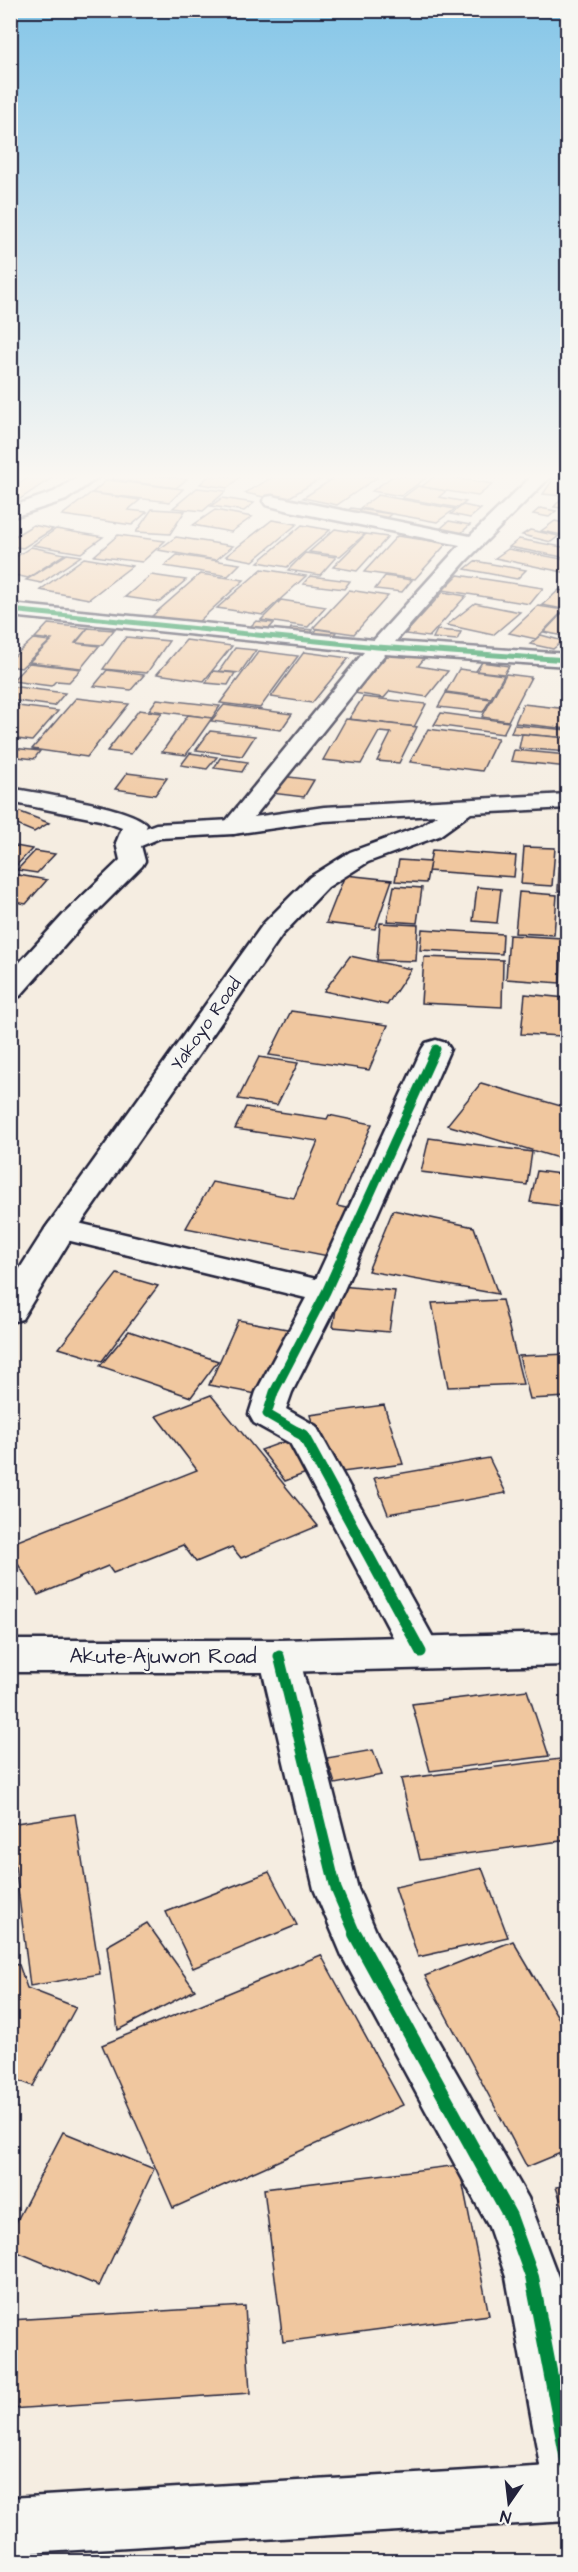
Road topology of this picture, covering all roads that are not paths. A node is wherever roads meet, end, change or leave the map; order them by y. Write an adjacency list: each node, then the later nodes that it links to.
1 (424, 596): 3 (street)
2 (10, 610): 3 (street)
3 (377, 647): 4 (street); 8 (street)
4 (567, 660)
5 (10, 795): 9 (street)
6 (567, 801): 7 (street)
7 (464, 807): 8 (street); 12 (street, Yakoyo Road)
8 (233, 827): 9 (street)
9 (128, 843): 10 (street)
10 (10, 990)
11 (436, 1049): 13 (street)
12 (61, 1229): 13 (street); 14 (street, Yakoyo Road)
13 (326, 1292): 16 (street)
14 (10, 1311)
15 (567, 1649): 16 (street, Akute-Ajuwon Road)
16 (421, 1652): 18 (street, Akute-Ajuwon Road)
17 (10, 1656): 18 (street, Akute-Ajuwon Road)
18 (279, 1656): 19 (street)
19 (567, 2465)
20 (567, 2493): 21 (street)
21 (10, 2526)

